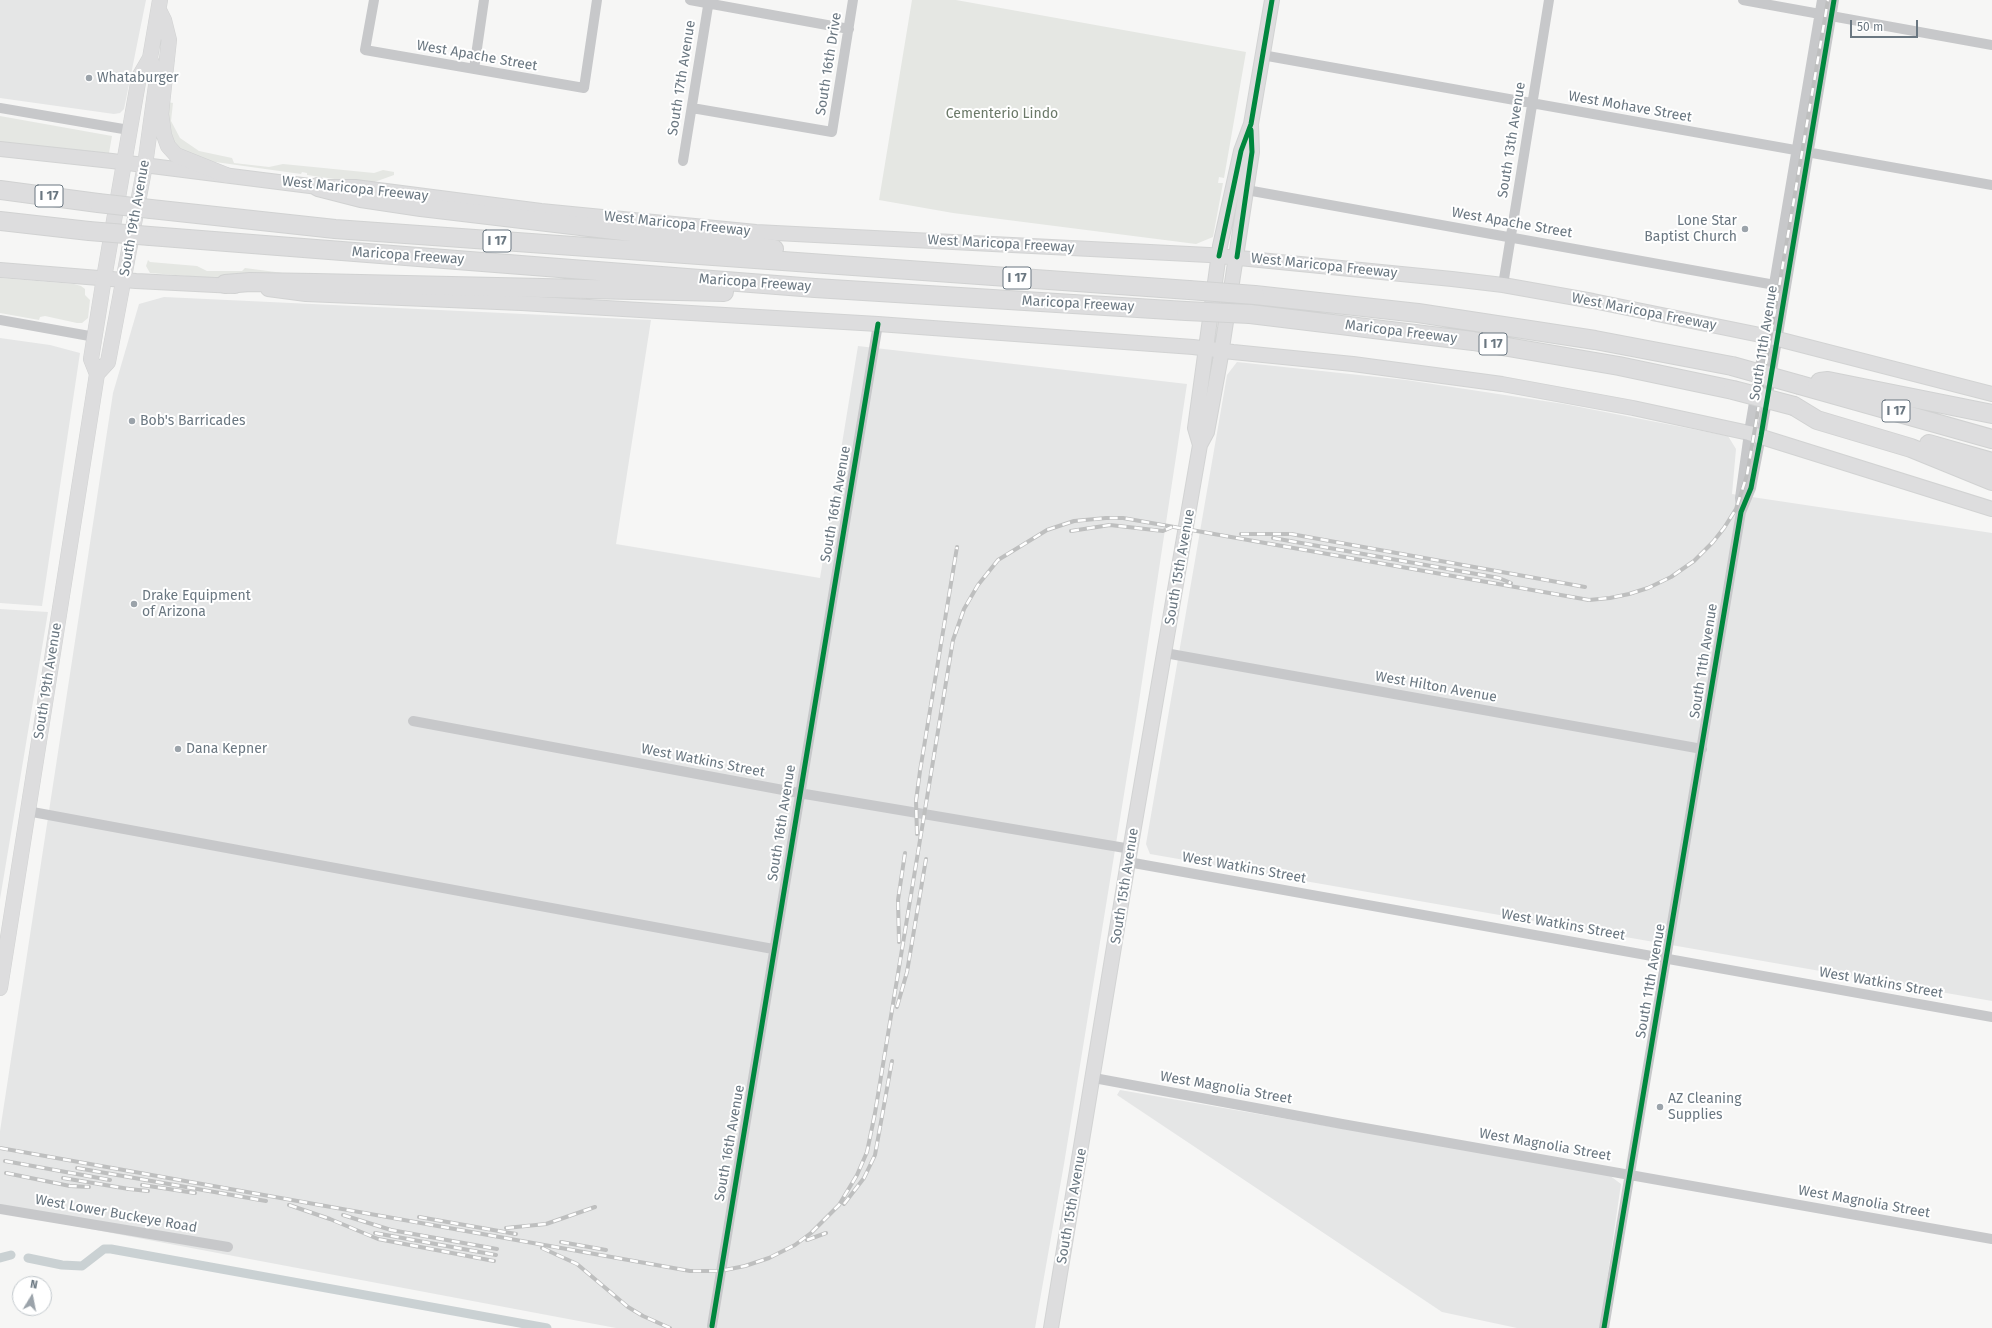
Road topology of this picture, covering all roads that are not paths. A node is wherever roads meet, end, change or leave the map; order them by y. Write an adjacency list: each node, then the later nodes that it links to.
1 (374, 0): 19 (street, West Apache Street)
2 (484, 0): 19 (street)
3 (597, 0): 19 (street, West Apache Street)
4 (690, 0): 11 (street)
5 (853, 0): 15 (street, South 16th Drive)
6 (1272, 0): 17 (main road, South 15th Avenue)
7 (1549, 0): 20 (street, South 13th Avenue)
8 (1743, 0): 13 (street)
9 (1822, 0): 13 (street, South 11th Avenue)
10 (1834, 0): 14 (street, South 11th Avenue)
11 (709, 2): 15 (street); 22 (street, South 17th Avenue)
12 (159, 5): 18 (main road, South 19th Avenue); 30 (main road)
13 (1820, 14): 25 (street, South 11th Avenue)
14 (1831, 16): 16 (street); 26 (street, South 11th Avenue)
15 (849, 29): 22 (street, South 16th Drive)
16 (1992, 45)
17 (1262, 55): 20 (street, West Mohave Street); 33 (main road, South 15th Avenue)
18 (150, 58): 23 (main road, South 19th Avenue); 29 (main road, South 19th Avenue)
19 (474, 69)
20 (1532, 104): 25 (street, West Mohave Street); 36 (street, South 13th Avenue)
21 (0, 108): 23 (street)
22 (692, 108): 27 (street, South 17th Avenue)
23 (128, 130): 28 (main road, South 19th Avenue)
24 (0, 149): 28 (main road, West Maricopa Freeway)
25 (1797, 151): 26 (street, West Mohave Street); 45 (street, South 11th Avenue)
26 (1808, 152): 31 (street, West Mohave Street); 46 (street, South 11th Avenue)
27 (683, 161)
28 (123, 162): 29 (main road, West Maricopa Freeway); 41 (main road, South 19th Avenue)
29 (145, 165): 30 (main road, West Maricopa Freeway); 42 (main road, South 19th Avenue)
30 (226, 175): 32 (main road, West Maricopa Freeway)
31 (1992, 185)
32 (318, 187): 37 (main road, West Maricopa Freeway); 39 (highway)
33 (1240, 188): 36 (street, West Apache Street); 37 (main road, South 15th Avenue); 38 (main road, South 15th Avenue)
34 (0, 190): 39 (highway, Maricopa Freeway / I 17, bridge)
35 (0, 222): 47 (highway, Maricopa Freeway / I 17, bridge)
36 (1510, 237): 44 (street, South 13th Avenue); 45 (street, West Apache Street)
37 (1219, 256): 38 (main road, West Maricopa Freeway); 52 (main road, South 15th Avenue)
38 (1237, 257): 44 (main road, West Maricopa Freeway); 53 (main road, South 15th Avenue)
39 (844, 266): 55 (highway, Maricopa Freeway / I 17, bridge)
40 (0, 270): 41 (main road)
41 (104, 278): 42 (main road); 50 (main road, South 19th Avenue)
42 (124, 280): 43 (main road); 54 (main road, South 19th Avenue)
43 (225, 284): 47 (highway); 49 (main road)
44 (1503, 285): 51 (main road, West Maricopa Freeway)
45 (1774, 285): 46 (street, West Apache Street); 51 (street, South 11th Avenue)
46 (1786, 287): 51 (street, South 11th Avenue)
47 (816, 288): 57 (highway, Maricopa Freeway / I 17, bridge)
48 (0, 320): 50 (street)
49 (878, 324): 52 (main road); 68 (street, South 16th Avenue)
50 (95, 337): 54 (main road, South 19th Avenue)
51 (1771, 338): 56 (main road, West Maricopa Freeway); 59 (street, South 11th Avenue)
52 (1205, 348): 53 (main road); 61 (main road, South 15th Avenue)
53 (1222, 351): 59 (main road); 61 (main road, South 15th Avenue)
54 (96, 374): 69 (main road, South 19th Avenue)
55 (1800, 385): 58 (highway); 60 (highway, Maricopa Freeway / I 17)
56 (1992, 394)
57 (1794, 406): 62 (highway, Maricopa Freeway / I 17); 63 (highway)
58 (1992, 414)
59 (1755, 435): 64 (main road); 67 (street, South 11th Avenue)
60 (1992, 439)
61 (1200, 445): 65 (main road, South 15th Avenue)
62 (1992, 462)
63 (1992, 481)
64 (1992, 509)
65 (1165, 653): 67 (street, West Hilton Avenue); 70 (main road, South 15th Avenue)
66 (413, 721): 68 (street, West Watkins Street)
67 (1702, 749): 72 (street, South 11th Avenue)
68 (799, 793): 70 (street, West Watkins Street); 71 (street, South 16th Avenue)
69 (27, 811): 71 (street); 73 (main road, South 19th Avenue)
70 (1129, 855): 72 (street, West Watkins Street); 75 (main road, South 15th Avenue)
71 (773, 949): 80 (street, South 16th Avenue)
72 (1667, 958): 74 (street, West Watkins Street); 76 (street, South 11th Avenue)
73 (0, 988)
74 (1992, 1018)
75 (1094, 1078): 76 (street, West Magnolia Street); 81 (main road, South 15th Avenue)
76 (1630, 1174): 78 (street, West Magnolia Street); 82 (street, South 11th Avenue)
77 (0, 1209): 79 (street, West Lower Buckeye Road)
78 (1992, 1239)
79 (228, 1247)
80 (712, 1326)
81 (1051, 1328)
82 (1604, 1328)

